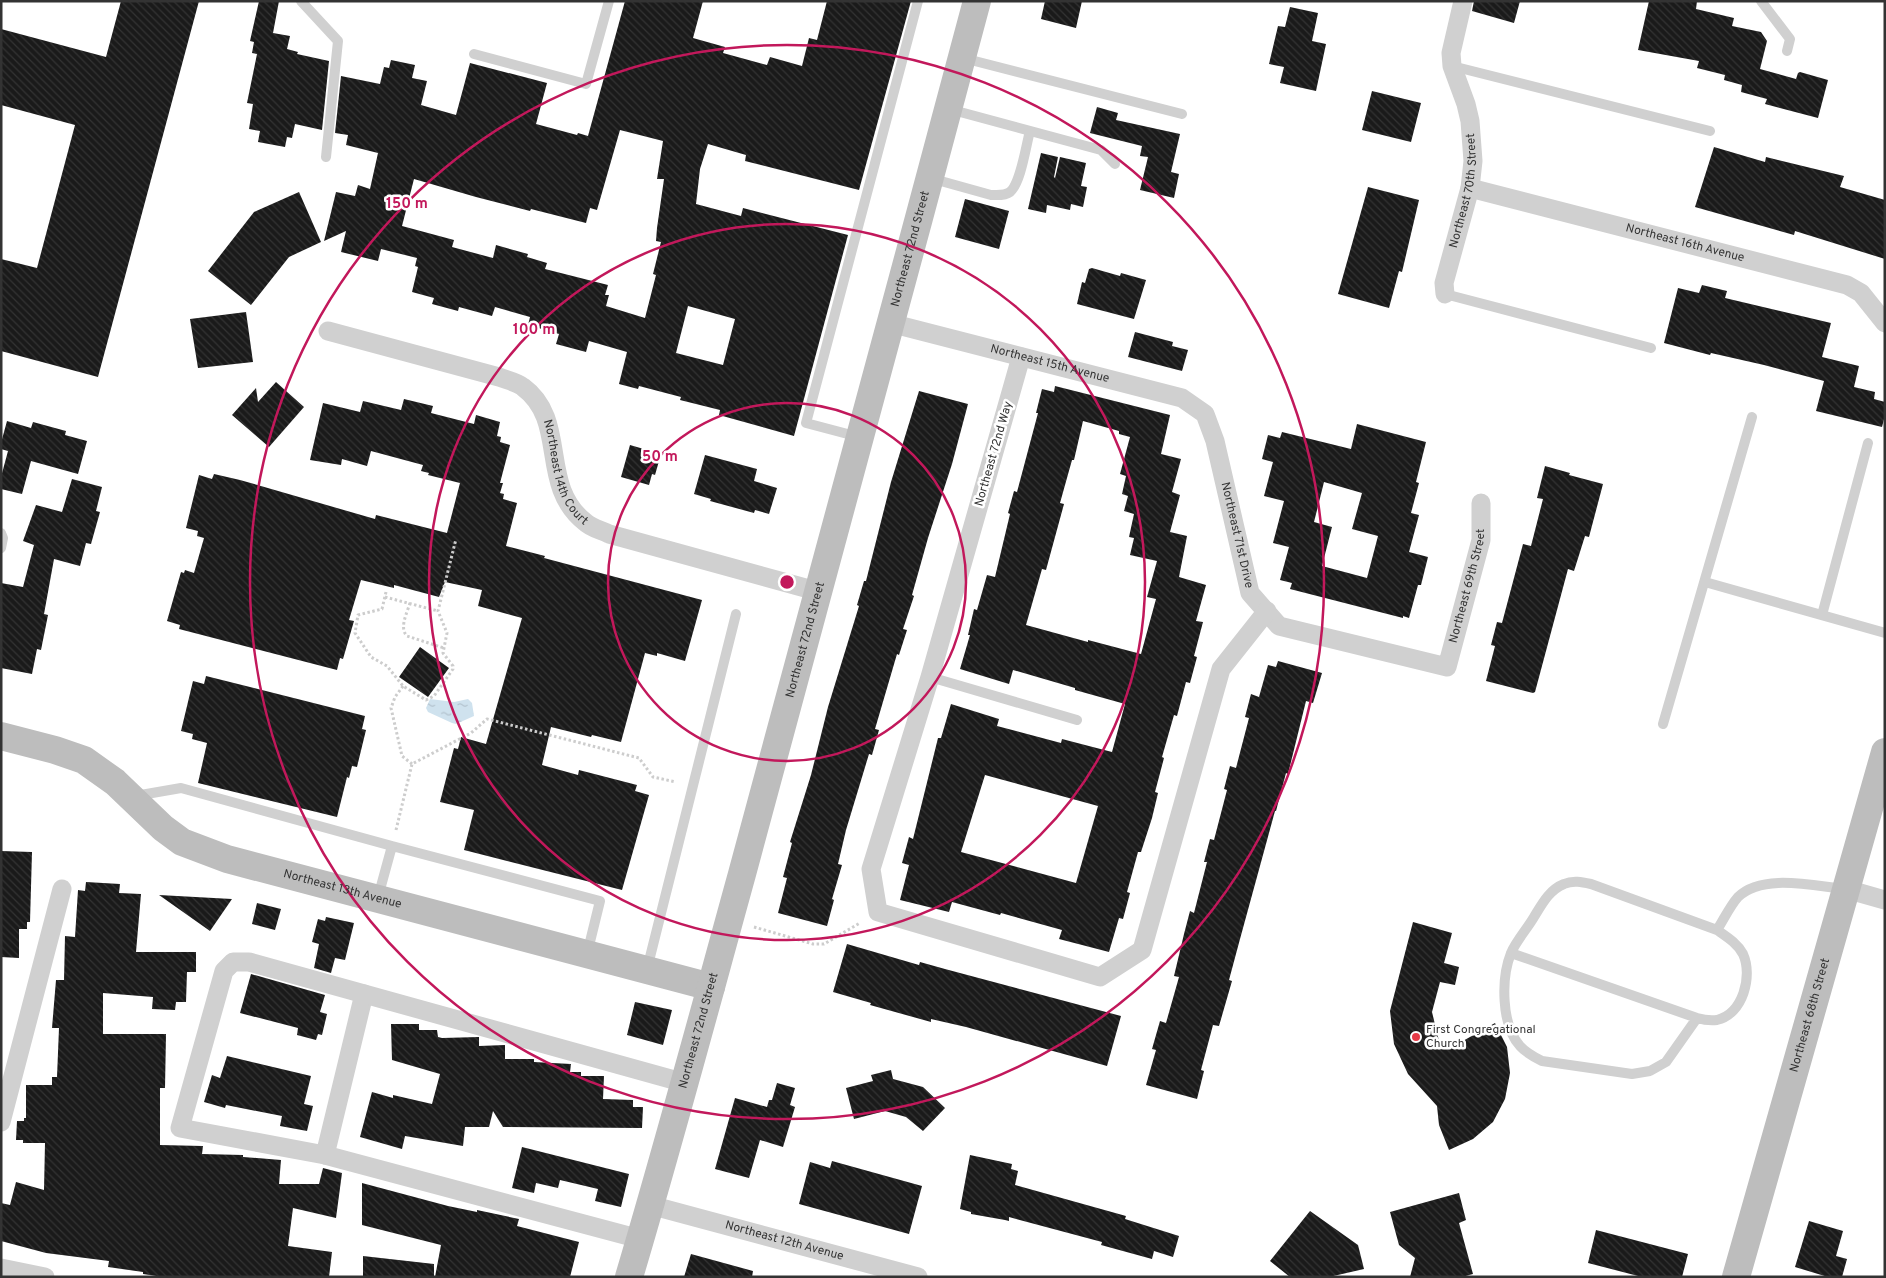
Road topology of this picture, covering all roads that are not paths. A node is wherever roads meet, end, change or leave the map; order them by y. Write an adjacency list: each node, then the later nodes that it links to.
1 (301, 1): 15 (lane)
2 (609, 1): 8 (lane)
3 (918, 1): 27 (lane)
4 (977, 1): 9 (street, Northeast 72nd Street)
5 (1463, 1): 10 (street, Northeast 70th Street)
6 (1761, 1): 7 (lane)
7 (1787, 52)
8 (474, 54)
9 (962, 57): 11 (street, Northeast 72nd Street); 12 (lane)
10 (1452, 66): 14 (lane); 18 (street, Northeast 70th Street)
11 (948, 109): 13 (lane); 17 (street, Northeast 72nd Street)
12 (1182, 114)
13 (1030, 131): 16 (lane); 17 (lane)
14 (1710, 131)
15 (326, 157)
16 (1115, 164)
17 (930, 178): 20 (street, Northeast 72nd Street)
18 (1470, 188): 19 (street, Northeast 70th Street); 21 (street, Northeast 16th Avenue)
19 (1445, 294): 23 (lane)
20 (890, 323): 24 (street, Northeast 15th Avenue); 27 (street, Northeast 72nd Street)
21 (1885, 323)
22 (328, 331): 33 (street, Northeast 14th Court)
23 (1651, 348)
24 (1021, 356): 25 (street, Northeast 15th Avenue); 39 (street, Northeast 72nd Way)
25 (1205, 414): 34 (street, Northeast 71st Drive)
26 (1752, 416): 32 (lane)
27 (860, 438): 33 (street, Northeast 72nd Street)
28 (1868, 443): 36 (lane)
29 (1482, 503): 38 (street, Northeast 69th Street)
30 (1, 533): 31 (lane)
31 (1, 548)
32 (1705, 582): 36 (lane); 41 (lane)
33 (820, 592): 54 (street, Northeast 72nd Street)
34 (1267, 611): 38 (street, Northeast 71st Drive); 39 (street, Northeast 72nd Way)
35 (736, 614): 53 (lane)
36 (1822, 615): 37 (lane)
37 (1885, 633)
38 (1447, 667)
39 (930, 678): 40 (lane)
40 (1077, 720)
41 (1663, 724)
42 (1, 736): 44 (street, Northeast 13th Avenue)
43 (1885, 752): 47 (street, Northeast 68th Street)
44 (132, 797): 45 (lane); 48 (street, Northeast 13th Avenue)
45 (392, 846): 48 (lane); 52 (lane)
46 (62, 889): 58 (street)
47 (1846, 889): 49 (street); 50 (lane); 66 (street, Northeast 68th Street)
48 (378, 898): 52 (street, Northeast 13th Avenue)
49 (1885, 900)
50 (1717, 930): 51 (lane); 56 (lane)
51 (1511, 953): 56 (lane); 56 (lane)
52 (587, 954): 53 (street, Northeast 13th Avenue)
53 (646, 970): 54 (street, Northeast 13th Avenue)
54 (711, 987): 57 (street, Northeast 72nd Street)
55 (364, 994): 57 (street); 59 (street); 59 (street)
56 (1697, 1018)
57 (685, 1082): 60 (street, Northeast 72nd Street)
58 (1, 1122)
59 (325, 1155): 61 (street)
60 (650, 1205): 61 (street, Northeast 72nd Street); 65 (street, Northeast 12th Avenue)
61 (640, 1239): 64 (street, Northeast 72nd Street)
62 (1, 1268): 63 (street)
63 (44, 1277)
64 (629, 1277)
65 (918, 1277)
66 (1736, 1277)

